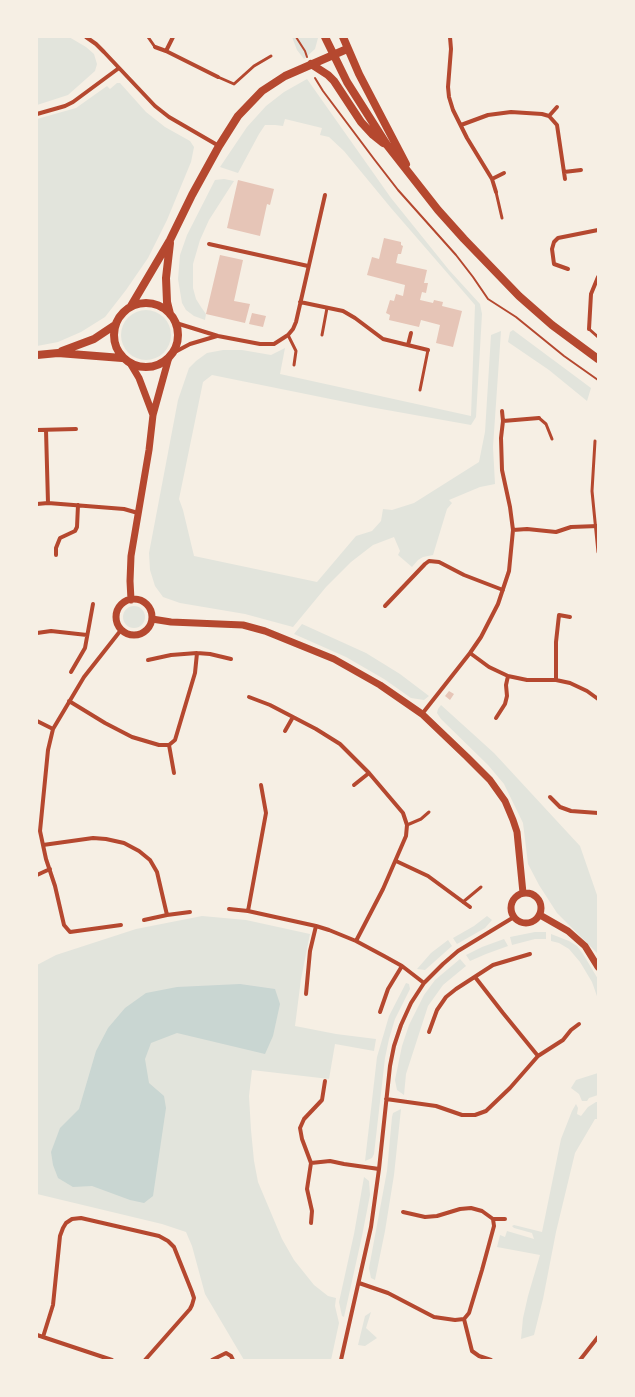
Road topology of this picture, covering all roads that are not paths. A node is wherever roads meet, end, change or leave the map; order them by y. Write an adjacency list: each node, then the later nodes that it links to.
1 (86, 37): 14 (street)
2 (148, 37): 8 (lane)
3 (173, 37): 10 (street)
4 (325, 37): 11 (main road)
5 (329, 37): 11 (main road)
6 (343, 37): 9 (main road)
7 (450, 37): 19 (street)
8 (155, 47): 10 (street)
9 (347, 49): 11 (main road); 25 (main road)
10 (166, 51): 15 (street)
11 (333, 55): 13 (main road); 21 (main road)
12 (271, 56): 15 (lane)
13 (310, 64): 20 (main road); 21 (main road)
14 (119, 68): 17 (street); 20 (street)
15 (218, 77)
16 (557, 107): 18 (street)
17 (37, 114)
18 (549, 116): 19 (street); 23 (street)
19 (461, 125): 26 (street)
20 (219, 146): 32 (main road)
21 (387, 146): 25 (main road)
22 (581, 170): 23 (street)
23 (564, 172): 27 (street)
24 (504, 173): 26 (street)
25 (413, 179): 55 (main road)
26 (492, 179): 28 (street)
27 (565, 179)
28 (496, 192): 30 (lane)
29 (325, 195): 34 (street)
30 (502, 218)
31 (598, 230): 35 (street)
32 (170, 240): 38 (main road); 40 (main road)
33 (209, 244): 34 (street)
34 (308, 266): 37 (street)
35 (568, 269)
36 (598, 277): 43 (street)
37 (300, 302): 39 (street); 45 (street)
38 (131, 306): 40 (main road); 42 (main road)
39 (327, 308): 46 (lane); 49 (street)
40 (170, 314): 41 (main road)
41 (176, 323): 47 (street); 53 (main road)
42 (115, 325): 51 (main road); 54 (main road)
43 (589, 329): 48 (lane)
44 (411, 333): 49 (street)
45 (288, 335): 47 (street); 57 (lane)
46 (322, 335)
47 (218, 336): 53 (street)
48 (598, 337)
49 (408, 346): 50 (street)
50 (428, 350): 58 (lane)
51 (58, 353): 52 (main road); 54 (main road)
52 (37, 355)
53 (171, 355): 56 (main road); 60 (street)
54 (122, 358): 56 (main road)
55 (598, 359)
56 (130, 363): 60 (street)
57 (294, 365)
58 (420, 390)
59 (502, 411): 62 (street)
60 (153, 415): 71 (street)
61 (539, 418): 62 (street); 66 (lane)
62 (504, 421): 73 (street)
63 (76, 429): 65 (street)
64 (37, 430): 65 (street)
65 (46, 430): 68 (street)
66 (552, 439)
67 (595, 441): 72 (lane)
68 (48, 503): 69 (street); 70 (street)
69 (37, 504)
70 (78, 505): 71 (street); 75 (street)
71 (138, 513): 77 (street)
72 (597, 526): 73 (street); 74 (lane)
73 (513, 530): 76 (street)
74 (598, 552)
75 (56, 555)
76 (503, 590): 79 (street); 86 (street)
77 (131, 600): 81 (street); 82 (street)
78 (93, 604): 84 (street)
79 (385, 606)
80 (570, 617): 91 (street)
81 (152, 620): 82 (street); 95 (street)
82 (121, 630): 94 (street)
83 (37, 633): 84 (street)
84 (87, 635): 89 (street)
85 (197, 653): 87 (street); 88 (street); 101 (street)
86 (470, 653): 90 (street); 95 (street)
87 (231, 659)
88 (148, 660)
89 (71, 672)
90 (508, 676): 91 (street); 97 (street)
91 (556, 680): 93 (street)
92 (250, 698): 96 (street)
93 (598, 699)
94 (69, 701): 99 (street); 101 (street)
95 (422, 714): 115 (street)
96 (293, 717): 100 (street); 102 (street)
97 (496, 718)
98 (37, 721): 99 (street)
99 (53, 729): 110 (street)
100 (285, 732)
101 (169, 745): 103 (street)
102 (369, 772): 105 (street); 109 (street)
103 (174, 773)
104 (261, 785): 119 (street)
105 (354, 785)
106 (550, 797): 108 (street)
107 (429, 812): 109 (lane)
108 (598, 813)
109 (407, 825): 111 (street)
110 (43, 845): 112 (street); 121 (street)
111 (396, 861): 116 (street); 127 (street)
112 (50, 869): 113 (street); 125 (street)
113 (37, 875)
114 (481, 887): 116 (lane)
115 (523, 893): 122 (street); 123 (street)
116 (463, 902): 117 (street)
117 (470, 907)
118 (229, 910): 119 (street)
119 (248, 911): 126 (street)
120 (190, 912): 121 (street)
121 (167, 915): 124 (street)
122 (540, 915): 123 (street); 130 (street)
123 (514, 917): 132 (street)
124 (144, 920)
125 (121, 925)
126 (316, 926): 127 (street); 133 (street)
127 (356, 941): 129 (street)
128 (530, 954): 131 (street)
129 (402, 966): 132 (street); 134 (street)
130 (598, 967)
131 (475, 977): 136 (street); 137 (street)
132 (424, 983): 139 (street)
133 (306, 994)
134 (380, 1012)
135 (580, 1024): 137 (street)
136 (429, 1032)
137 (538, 1056): 139 (street)
138 (326, 1082): 140 (street)
139 (386, 1099): 141 (street)
140 (311, 1163): 141 (street); 145 (street)
141 (380, 1169): 146 (street)
142 (403, 1212): 143 (street)
143 (493, 1219): 144 (street); 147 (street)
144 (505, 1219)
145 (311, 1223)
146 (359, 1283): 147 (street); 155 (street)
147 (464, 1319): 156 (street)
148 (37, 1335): 149 (street)
149 (43, 1337): 151 (street); 152 (street)
150 (598, 1337): 157 (street)
151 (112, 1360)
152 (145, 1360)
153 (212, 1360): 154 (street)
154 (233, 1360)
155 (341, 1360)
156 (491, 1360)
157 (580, 1360)

